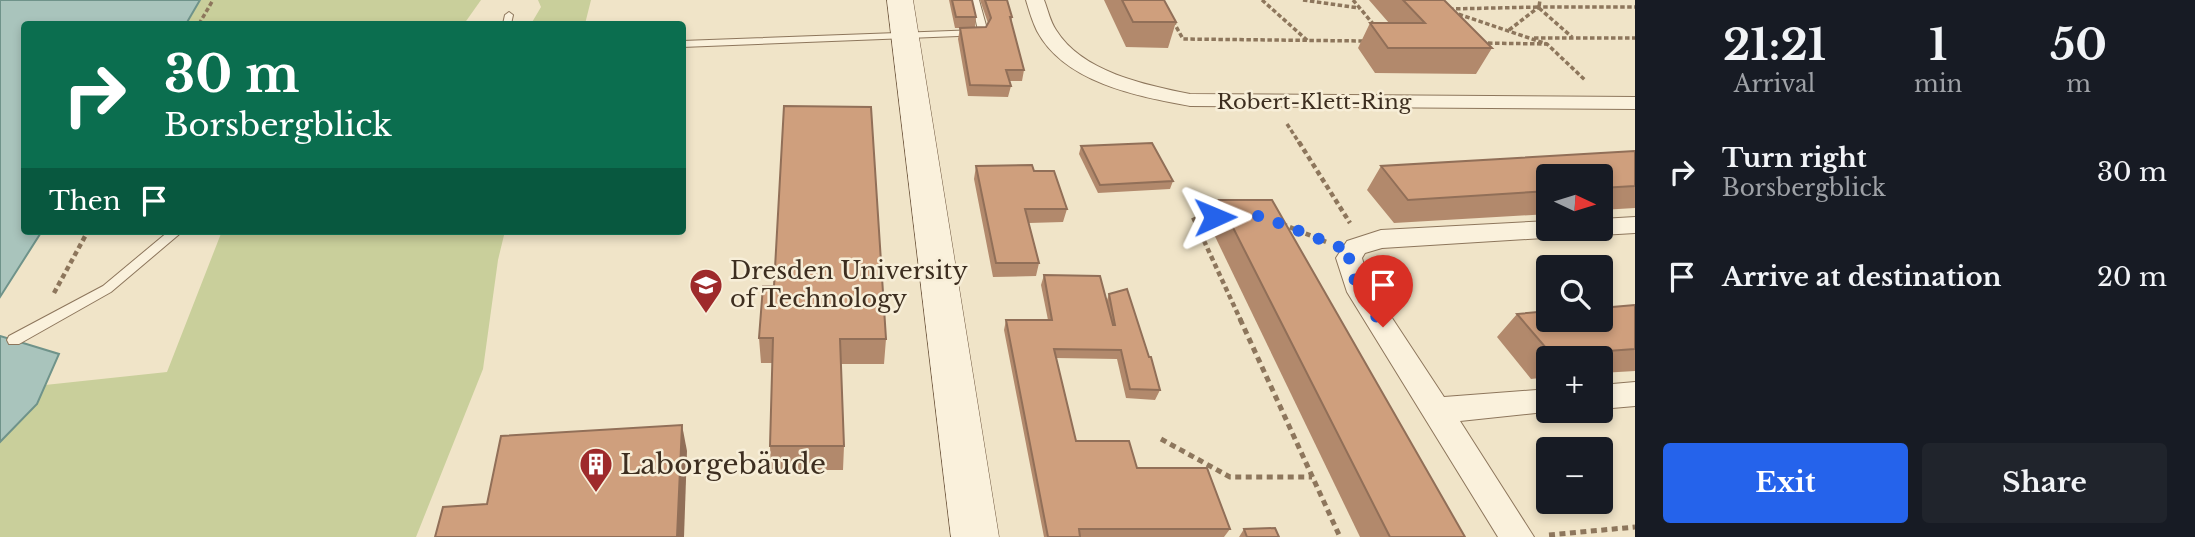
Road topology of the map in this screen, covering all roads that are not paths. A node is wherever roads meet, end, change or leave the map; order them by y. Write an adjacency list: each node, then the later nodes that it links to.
1 (975, 0): 3 (lane)
2 (1035, 0): 5 (street, Robert-Klett-Ring)
3 (902, 18): 4 (lane); 16 (street)
4 (686, 44)
5 (1635, 103)
6 (1635, 225): 7 (street)
7 (1614, 226)
8 (1536, 230): 14 (street)
9 (172, 235): 10 (lane)
10 (14, 340)
11 (1635, 394): 12 (street)
12 (1613, 396)
13 (1536, 402): 14 (street)
14 (1437, 411): 15 (street)
15 (1527, 536)
16 (975, 537)

